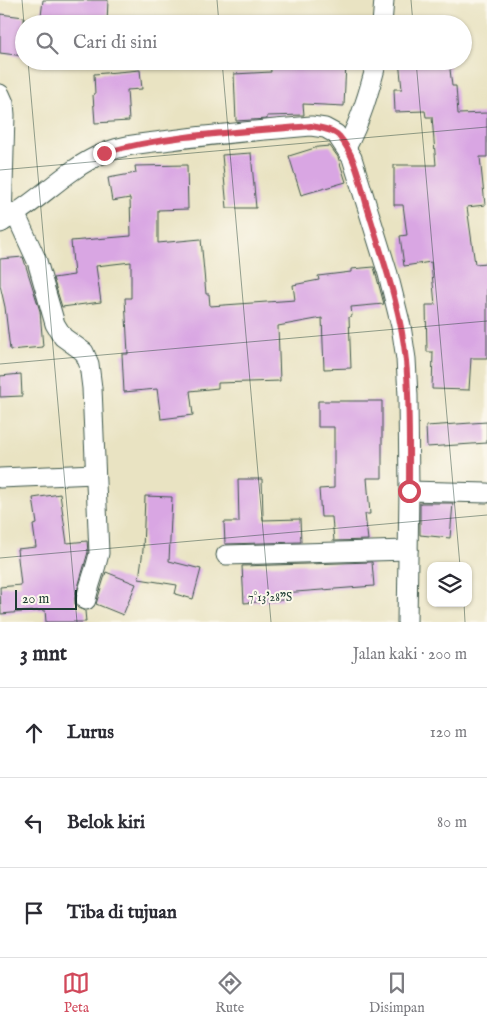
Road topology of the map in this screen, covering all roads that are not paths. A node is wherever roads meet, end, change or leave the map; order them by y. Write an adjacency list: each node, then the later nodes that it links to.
1 (384, 0): 2 (street)
2 (383, 15)
3 (375, 70): 5 (street)
4 (0, 94): 6 (street)
5 (346, 148): 6 (street); 9 (street)
6 (6, 220): 7 (street)
7 (95, 474): 8 (street); 13 (street)
8 (0, 478)
9 (409, 491): 10 (street); 11 (street)
10 (487, 492)
11 (408, 550): 12 (street); 14 (street)
12 (226, 556)
13 (86, 600)
14 (407, 622)

